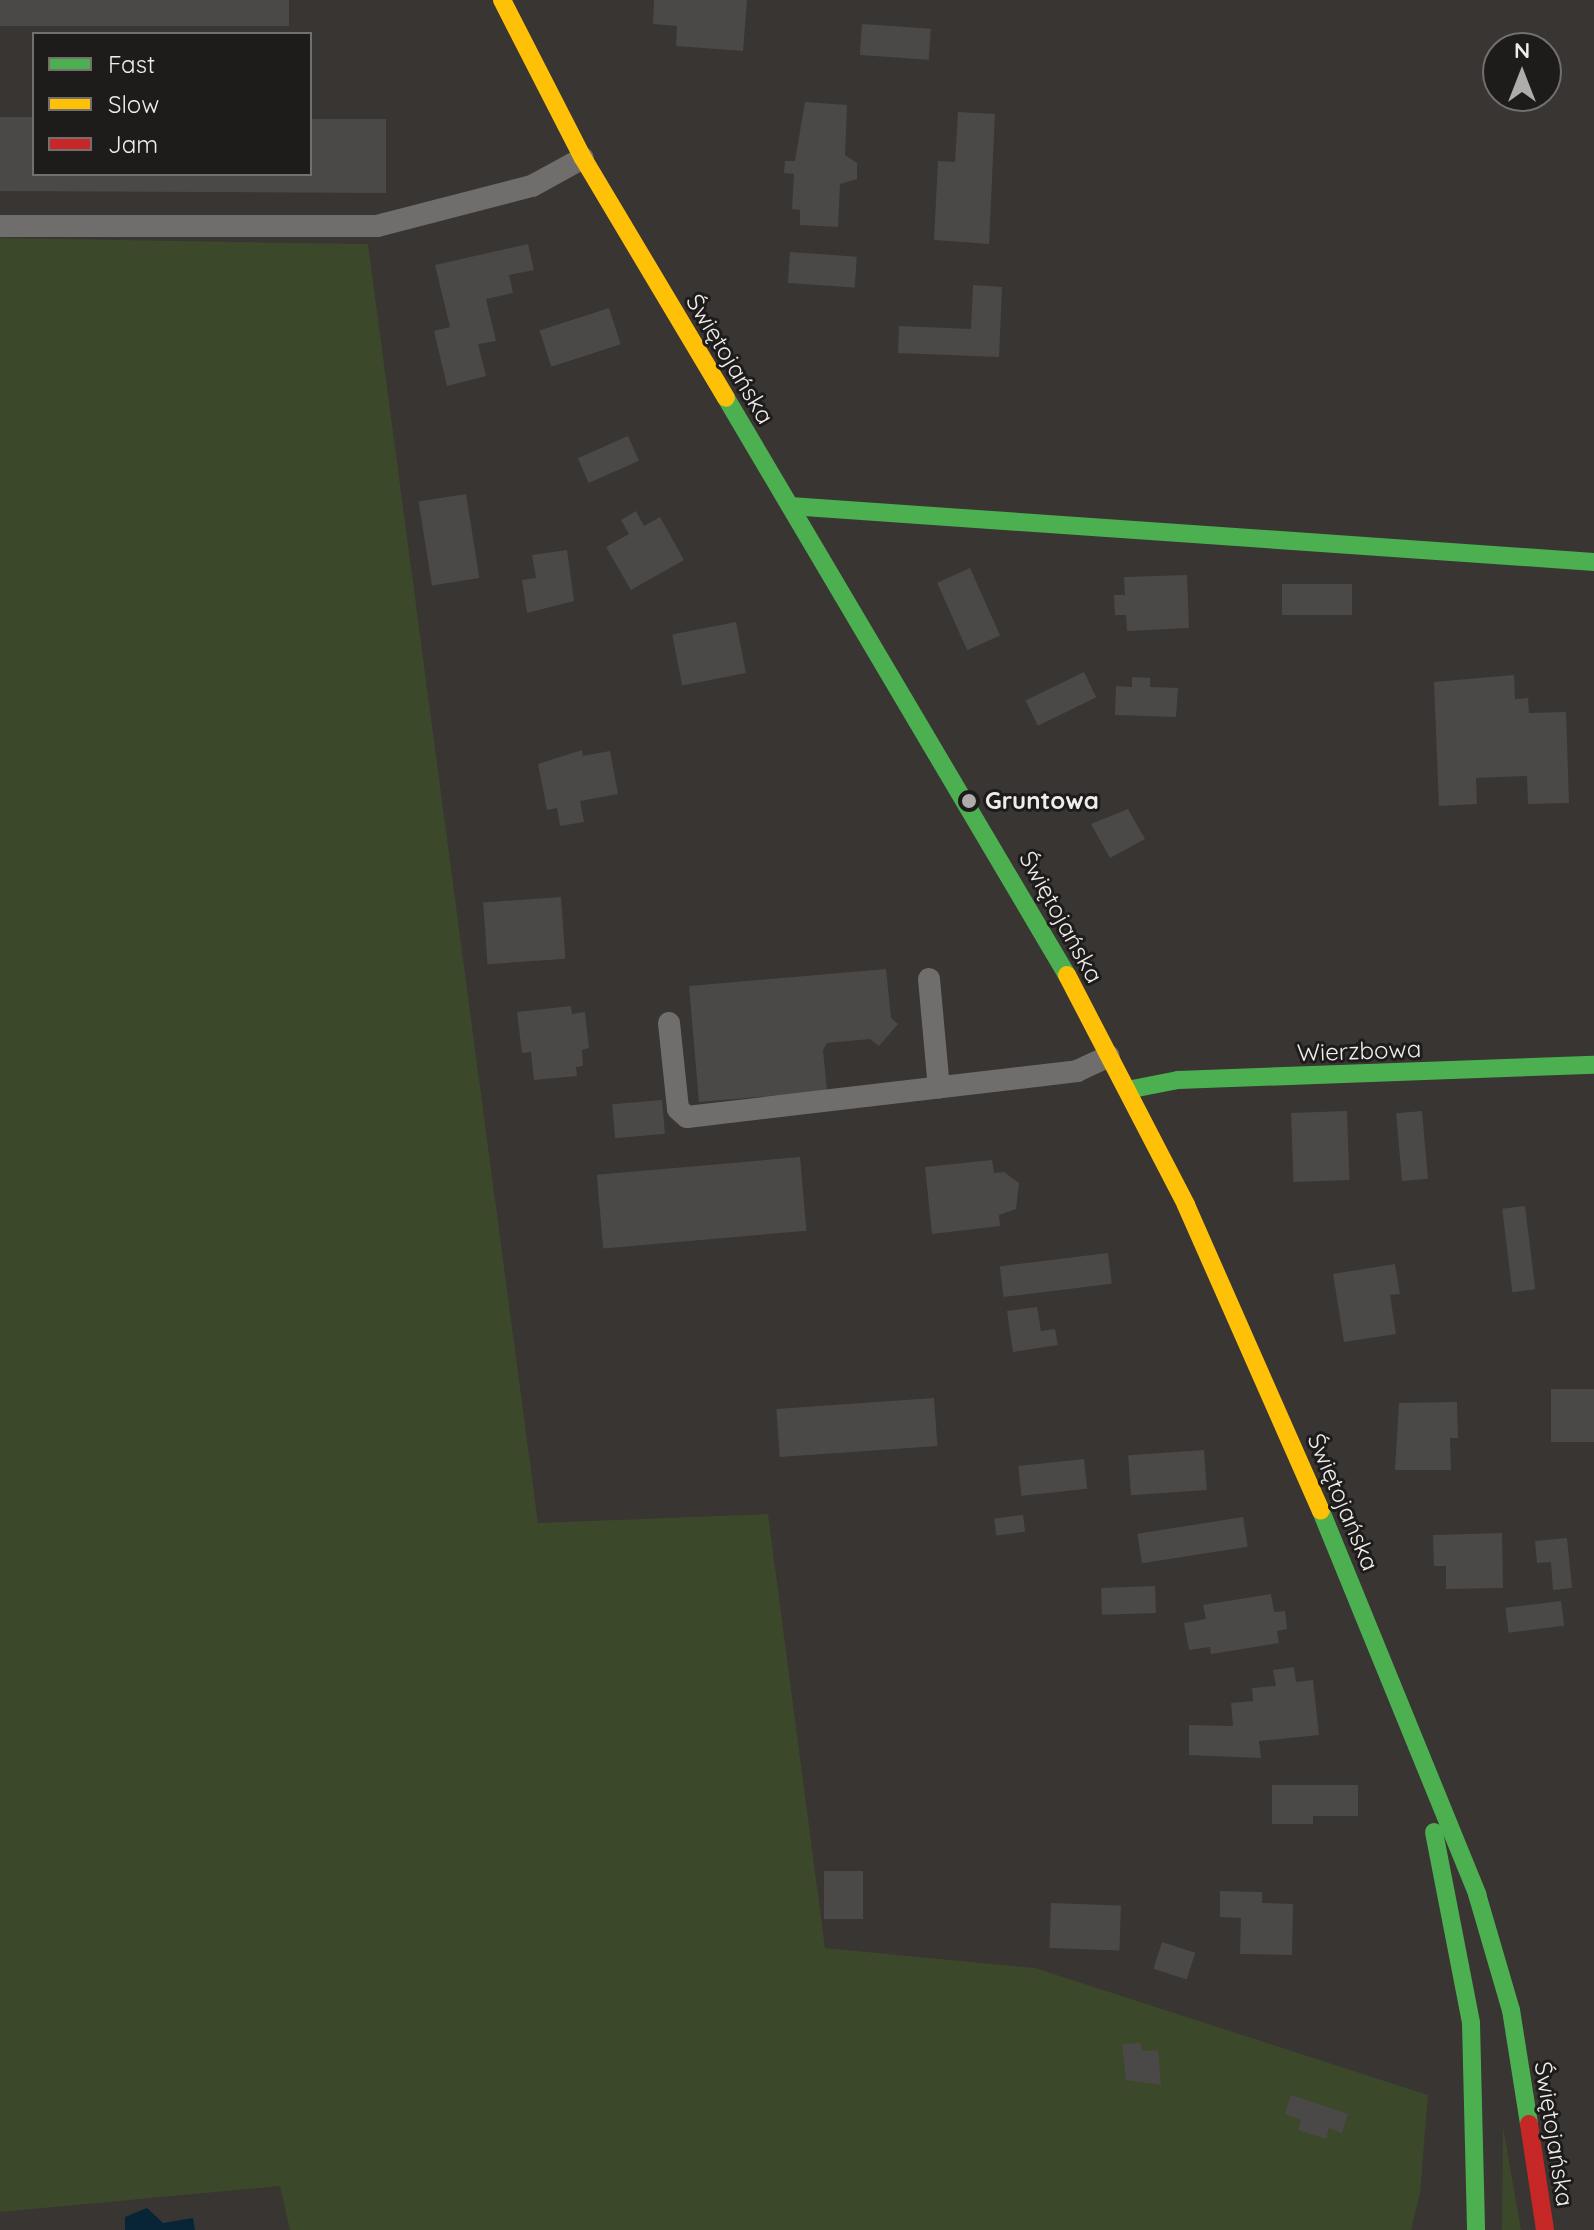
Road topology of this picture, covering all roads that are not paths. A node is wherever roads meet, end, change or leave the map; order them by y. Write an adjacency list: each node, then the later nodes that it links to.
1 (502, 0): 2 (street, Świętojańska)
2 (583, 158): 3 (lane); 4 (street, Świętojańska)
3 (0, 226)
4 (790, 506): 5 (street); 8 (street, Świętojańska)
5 (1594, 562)
6 (929, 979): 10 (lane)
7 (669, 1023): 10 (lane)
8 (1109, 1056): 10 (lane); 11 (street, Świętojańska)
9 (1594, 1065): 11 (street, Wierzbowa)
10 (939, 1088)
11 (1127, 1090): 12 (street, Świętojańska)
12 (1424, 1773): 13 (street, Świętojańska); 14 (street, Świętojańska)
13 (1476, 2230)
14 (1545, 2230)

